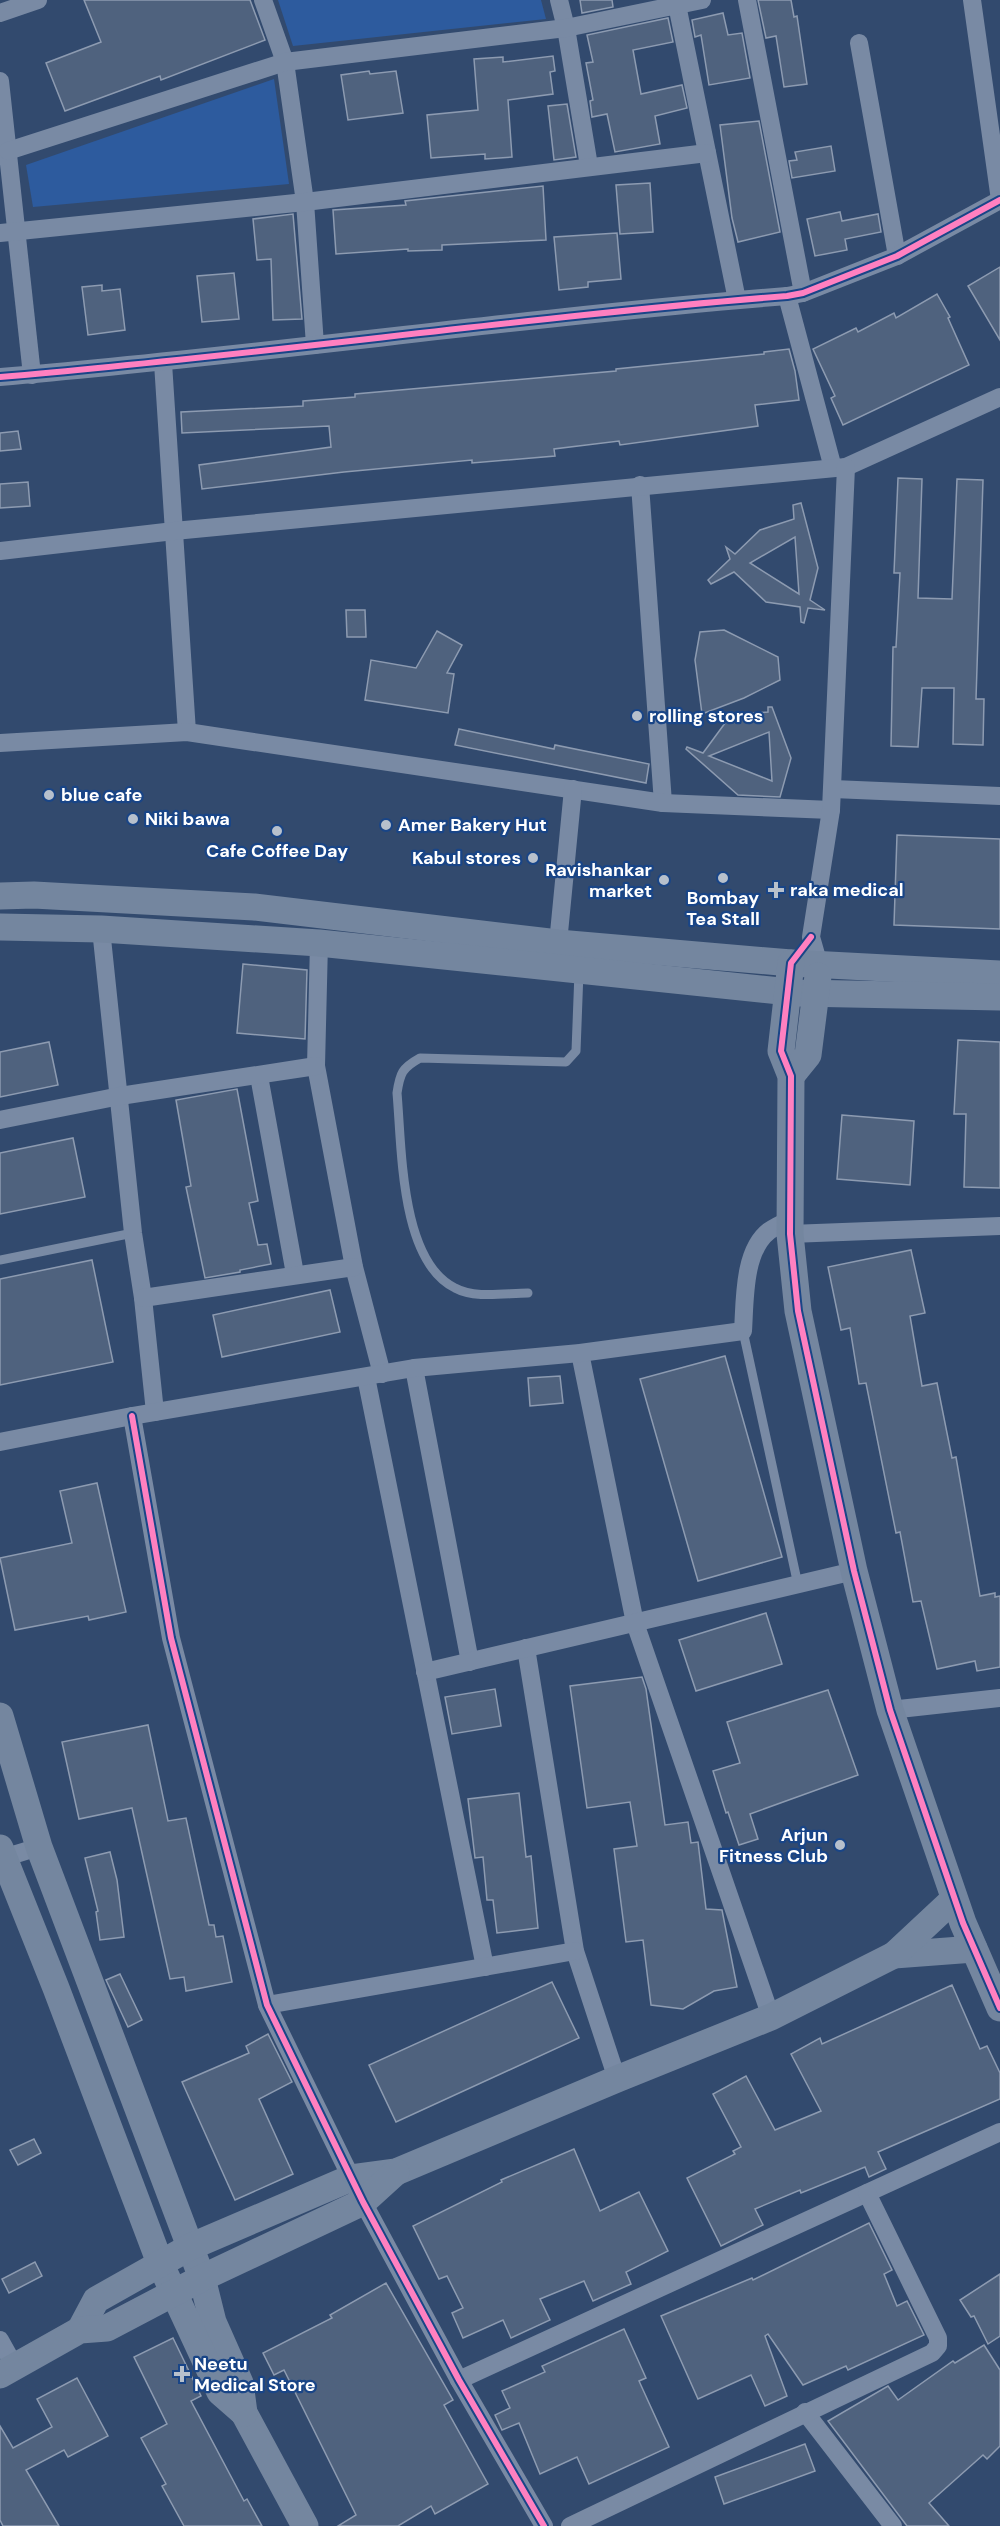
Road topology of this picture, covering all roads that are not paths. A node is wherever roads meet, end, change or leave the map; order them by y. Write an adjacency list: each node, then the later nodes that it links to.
1 (38, 0): 8 (street)
2 (263, 0): 11 (street)
3 (559, 0): 9 (street)
4 (702, 0): 7 (street)
5 (747, 0): 20 (street)
6 (972, 0): 16 (street)
7 (677, 3): 9 (street); 14 (street)
8 (0, 13)
9 (566, 28): 11 (street); 15 (street)
10 (859, 43): 19 (street)
11 (285, 62): 13 (street); 17 (street)
12 (0, 81): 13 (street)
13 (9, 151): 18 (street)
14 (707, 153): 15 (street); 21 (street)
15 (589, 166): 17 (street)
16 (1000, 200): 19 (street)
17 (305, 202): 18 (street); 22 (street)
18 (8, 233): 24 (street)
19 (897, 256): 20 (street)
20 (795, 295): 21 (street); 27 (street)
21 (737, 300): 22 (street)
22 (315, 345): 23 (street)
23 (163, 363): 24 (street); 29 (street)
24 (32, 375): 25 (street)
25 (0, 377)
26 (1000, 397): 27 (street)
27 (840, 468): 28 (street); 34 (street)
28 (640, 485): 29 (street); 36 (street)
29 (174, 531): 30 (street); 31 (street)
30 (0, 551)
31 (187, 732): 32 (street); 33 (street)
32 (0, 743)
33 (573, 789): 36 (street); 43 (street)
34 (833, 789): 35 (street); 37 (street)
35 (1000, 796)
36 (663, 803): 37 (street)
37 (831, 810): 41 (street)
38 (0, 896): 43 (street)
39 (0, 927): 40 (street)
40 (101, 929): 42 (street); 54 (street)
41 (811, 937): 44 (street); 45 (street)
42 (320, 943): 46 (street); 51 (street)
43 (558, 943): 44 (street)
44 (791, 963): 45 (street); 48 (street)
45 (819, 965): 47 (street); 49 (street)
46 (579, 970): 48 (street); 62 (lane)
47 (1000, 974)
48 (786, 991): 49 (street); 53 (street)
49 (817, 994): 50 (street); 53 (street)
50 (1000, 997)
51 (316, 1066): 52 (street); 60 (street)
52 (259, 1076): 54 (street); 61 (street)
53 (791, 1076): 57 (street)
54 (120, 1096): 55 (street); 58 (street)
55 (0, 1120)
56 (1000, 1226): 57 (street)
57 (790, 1227): 64 (street); 71 (street)
58 (133, 1233): 59 (lane); 63 (street)
59 (0, 1260)
60 (354, 1267): 61 (street); 67 (street)
61 (295, 1274): 63 (street)
62 (528, 1293)
63 (143, 1298): 68 (street)
64 (743, 1331): 65 (street); 72 (lane)
65 (580, 1353): 66 (street); 73 (street)
66 (414, 1368): 67 (street); 75 (street)
67 (374, 1375): 68 (street); 76 (street)
68 (155, 1412): 69 (street)
69 (132, 1416): 70 (street); 87 (street)
70 (0, 1442)
71 (854, 1571): 72 (street); 78 (street)
72 (798, 1585): 73 (street)
73 (635, 1623): 74 (street); 89 (street)
74 (526, 1648): 75 (street); 84 (street)
75 (470, 1662): 76 (street)
76 (425, 1672): 86 (street)
77 (1000, 1698): 78 (street)
78 (890, 1710): 82 (street)
79 (0, 1716): 80 (street)
80 (39, 1847): 81 (street); 96 (street)
81 (1, 1855): 97 (street)
82 (954, 1899): 83 (street); 85 (street)
83 (974, 1948): 85 (street); 88 (street)
84 (575, 1951): 86 (street); 90 (street)
85 (894, 1955): 89 (street)
86 (485, 1967): 87 (street)
87 (267, 2005): 93 (street)
88 (1000, 2008)
89 (771, 2017): 90 (street)
90 (617, 2079): 92 (street)
91 (1000, 2132): 94 (street)
92 (396, 2172): 93 (street); 95 (street)
93 (351, 2178): 95 (street); 96 (street)
94 (867, 2193): 103 (street); 104 (street)
95 (363, 2202): 98 (street); 103 (street)
96 (190, 2247): 97 (street); 98 (street)
97 (160, 2263): 99 (street); 100 (street)
98 (202, 2278): 99 (street); 105 (street)
99 (174, 2292): 100 (street); 105 (street)
100 (80, 2330): 102 (street)
101 (0, 2340): 102 (street)
102 (7, 2371)
103 (459, 2380): 107 (street)
104 (805, 2412): 108 (street); 109 (street)
105 (244, 2413): 106 (street)
106 (305, 2526)
107 (544, 2526)
108 (570, 2526)
109 (893, 2526)

